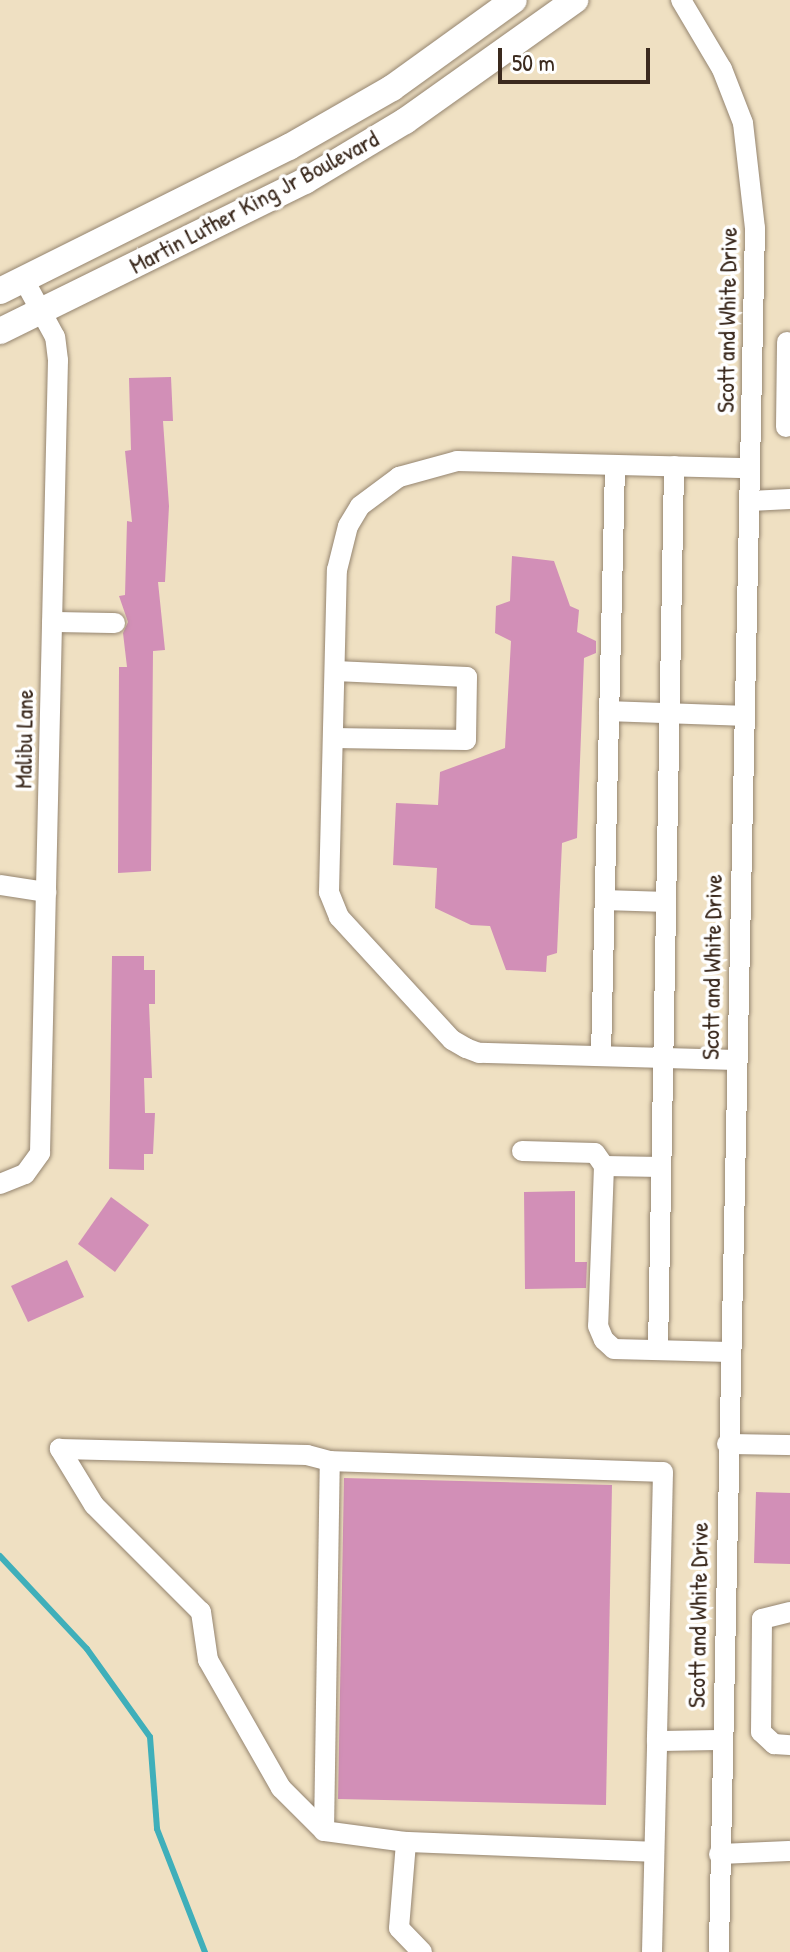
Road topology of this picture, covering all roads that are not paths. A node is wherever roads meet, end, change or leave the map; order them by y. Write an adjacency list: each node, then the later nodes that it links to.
1 (514, 0): 4 (main road, Martin Luther King Jr Boulevard)
2 (575, 0): 5 (main road, Martin Luther King Jr Boulevard)
3 (681, 0): 8 (street, Scott and White Drive)
4 (12, 286): 5 (street, Malibu Lane)
5 (42, 311): 6 (main road, Martin Luther King Jr Boulevard); 18 (street, Malibu Lane)
6 (0, 331)
7 (789, 341): 8 (street); 10 (street)
8 (753, 343): 9 (street, Scott and White Drive)
9 (752, 387): 10 (street); 11 (street, Scott and White Drive)
10 (786, 388): 12 (street)
11 (751, 427): 12 (street); 15 (street, Scott and White Drive)
12 (788, 427)
13 (615, 465): 14 (street); 20 (street); 21 (street)
14 (674, 466): 15 (street); 22 (street)
15 (750, 468): 17 (street, Scott and White Drive)
16 (790, 499): 17 (street)
17 (750, 501): 23 (street, Scott and White Drive)
18 (52, 622): 19 (street); 26 (street, Malibu Lane)
19 (115, 623)
20 (335, 671): 24 (street); 24 (street)
21 (609, 711): 22 (street); 27 (street)
22 (670, 713): 23 (street); 28 (street)
23 (745, 716): 31 (street, Scott and White Drive)
24 (333, 738): 29 (street)
25 (0, 885): 26 (street)
26 (46, 892): 35 (street, Malibu Lane)
27 (605, 900): 28 (street); 29 (street)
28 (666, 902): 30 (street)
29 (601, 1056): 30 (street)
30 (663, 1058): 31 (street); 34 (street)
31 (736, 1060): 37 (street, Scott and White Drive)
32 (522, 1151): 33 (street)
33 (604, 1166): 34 (street); 36 (street)
34 (661, 1167): 36 (street)
35 (0, 1184)
36 (658, 1350): 37 (street)
37 (729, 1352): 38 (street, Scott and White Drive)
38 (727, 1444): 39 (street); 42 (street, Scott and White Drive)
39 (790, 1445)
40 (330, 1461): 43 (street); 45 (street); 45 (street)
41 (790, 1612): 44 (street)
42 (722, 1740): 43 (street); 49 (street, Scott and White Drive)
43 (657, 1741): 48 (street)
44 (790, 1745)
45 (324, 1831): 46 (street)
46 (406, 1842): 48 (street); 50 (street)
47 (790, 1851): 49 (street)
48 (654, 1852): 51 (street)
49 (719, 1854): 52 (street, Scott and White Drive)
50 (422, 1952)
51 (652, 1952)
52 (719, 1952)

